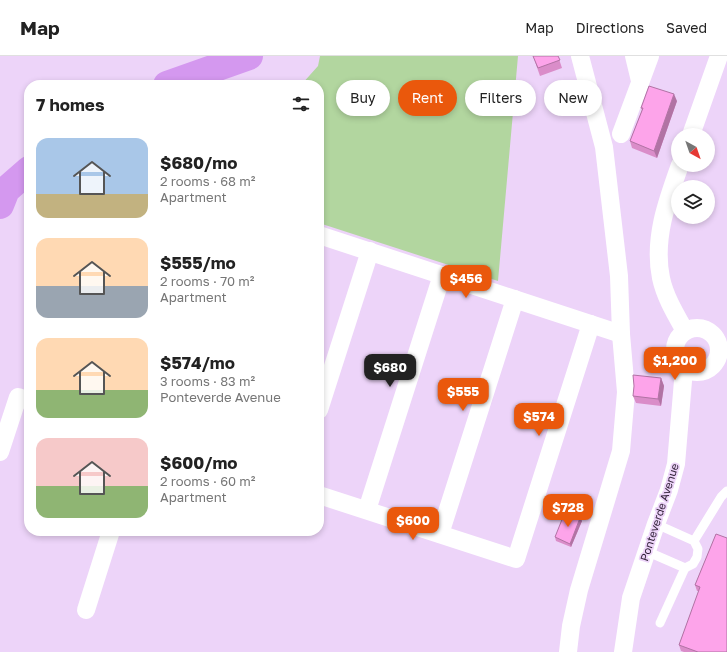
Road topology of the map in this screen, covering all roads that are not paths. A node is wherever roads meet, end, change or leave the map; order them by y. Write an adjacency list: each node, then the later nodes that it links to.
1 (580, 56): 15 (street)
2 (634, 56): 5 (street)
3 (650, 56): 5 (street)
4 (719, 56): 6 (street)
5 (640, 81): 7 (street)
6 (693, 128)
7 (621, 134)
8 (678, 172): 14 (street)
9 (324, 237): 10 (street)
10 (370, 251): 11 (street); 18 (street)
11 (442, 275): 12 (street); 23 (street)
12 (515, 299): 13 (street); 25 (street)
13 (591, 324): 15 (street); 25 (street)
14 (685, 331): 16 (street); 17 (street)
15 (621, 334): 32 (street)
16 (723, 359): 17 (street)
17 (684, 370): 24 (street, Ponteverde Avenue)
18 (324, 394)
19 (24, 399): 20 (street)
20 (0, 452)
21 (727, 491): 27 (lane)
22 (324, 497): 23 (street)
23 (367, 510): 25 (street)
24 (656, 524): 27 (lane); 28 (street, Ponteverde Avenue)
25 (440, 534)
26 (109, 536): 30 (street)
27 (694, 541): 29 (lane)
28 (646, 551): 29 (lane); 33 (street, Ponteverde Avenue)
29 (685, 568): 31 (lane)
30 (86, 610)
31 (660, 623)
32 (568, 652)
33 (623, 652)

